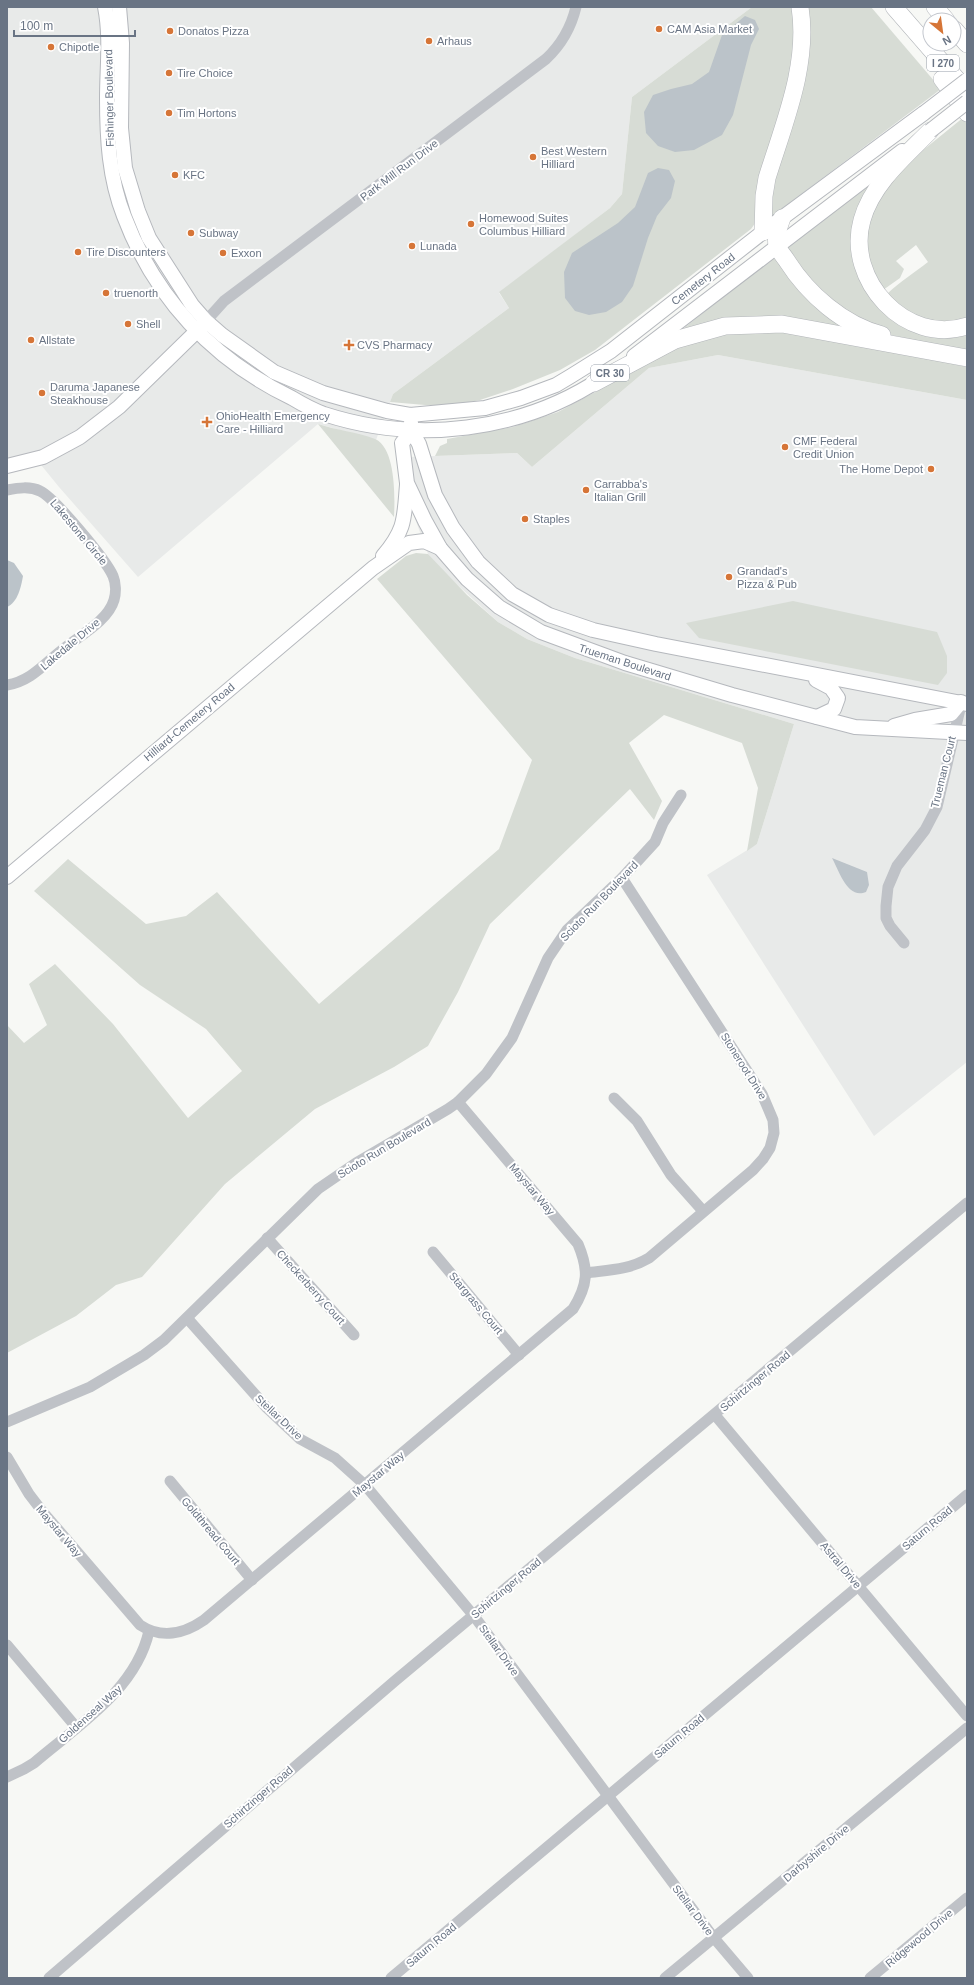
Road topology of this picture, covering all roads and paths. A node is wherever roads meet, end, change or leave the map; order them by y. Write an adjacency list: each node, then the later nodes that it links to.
1 (105, 7): 15 (main road, Fishinger Boulevard)
2 (119, 7): 15 (main road, Fishinger Boulevard)
3 (576, 7): 15 (street, Park Mill Run Drive)
4 (800, 7): 13 (highway)
5 (894, 7): 6 (highway, I 270)
6 (918, 35): 8 (highway, I 270); 10 (highway)
7 (967, 80): 12 (main road, Cemetery Road / CR 30, bridge)
8 (967, 91)
9 (967, 102): 11 (main road, Cemetery Road / CR 30, bridge)
10 (967, 113)
11 (930, 131): 14 (main road, Cemetery Road / CR 30); 16 (highway)
12 (782, 218): 13 (main road, Cemetery Road / CR 30); 14 (highway)
13 (763, 232): 19 (main road, Cemetery Road / CR 30)
14 (777, 246): 17 (highway); 18 (main road, Cemetery Road / CR 30)
15 (201, 326): 19 (main road, Fishinger Boulevard); 20 (main road, Fishinger Boulevard); 21 (main road)
16 (967, 326)
17 (967, 357): 18 (highway)
18 (594, 383): 20 (main road, Cemetery Road / CR 30)
19 (410, 415): 20 (main road, Trueman Boulevard)
20 (412, 431): 22 (main road, Trueman Boulevard); 27 (main road, Trueman Boulevard)
21 (7, 466)
22 (407, 483): 24 (main road, Trueman Boulevard); 25 (main road, Hilliard-Cemetery Road)
23 (7, 490): 26 (street, Lakestone Circle)
24 (440, 548): 25 (main road, Hilliard-Cemetery Road); 28 (main road, Trueman Boulevard)
25 (372, 568): 37 (main road, Hilliard-Cemetery Road)
26 (115, 586): 30 (street, Lakedale Drive)
27 (593, 630): 28 (main road); 29 (main road, Trueman Boulevard)
28 (571, 644): 32 (main road, Trueman Boulevard)
29 (793, 672): 31 (main road, Trueman Boulevard); 32 (main road)
30 (7, 685)
31 (964, 703): 34 (main road); 35 (street, Trueman Court)
32 (817, 717): 34 (main road, Trueman Boulevard)
33 (967, 723): 35 (main road)
34 (881, 730): 35 (main road, Trueman Boulevard)
35 (960, 732): 39 (street, Trueman Court)
36 (681, 795): 38 (street, Scioto Run Boulevard)
37 (7, 877)
38 (622, 878): 41 (street, Scioto Run Boulevard); 43 (street, Stoneroot Drive)
39 (904, 943)
40 (614, 1098): 43 (street)
41 (458, 1102): 44 (street, Scioto Run Boulevard); 46 (street, Maystar Way)
42 (967, 1203): 50 (street, Schirtzinger Road)
43 (703, 1211): 46 (street, Stoneroot Drive)
44 (267, 1238): 47 (street, Scioto Run Boulevard); 48 (street, Checkerberry Court)
45 (433, 1252): 49 (street, Stargrass Court)
46 (586, 1273): 49 (street, Maystar Way)
47 (187, 1318): 51 (street, Scioto Run Boulevard); 54 (street, Stellar Drive)
48 (354, 1335)
49 (520, 1355): 54 (street, Maystar Way)
50 (715, 1415): 57 (street, Astral Drive); 58 (street, Schirtzinger Road)
51 (7, 1422)
52 (7, 1457): 59 (street, Maystar Way)
53 (170, 1481): 56 (street, Goldthread Court)
54 (365, 1485): 56 (street, Maystar Way); 58 (street, Stellar Drive)
55 (967, 1495): 57 (street, Saturn Road)
56 (252, 1580): 59 (street, Maystar Way)
57 (858, 1586): 61 (street, Astral Drive); 65 (street, Saturn Road)
58 (474, 1616): 65 (street, Stellar Drive); 68 (street, Schirtzinger Road)
59 (150, 1631): 62 (street, Goldenseal Way)
60 (7, 1645): 62 (street)
61 (967, 1716)
62 (76, 1727): 64 (street, Goldenseal Way)
63 (967, 1728): 67 (street, Darbyshire Drive)
64 (7, 1777)
65 (607, 1796): 67 (street, Stellar Drive); 69 (street, Saturn Road)
66 (967, 1898): 72 (street, Ridgewood Drive)
67 (714, 1938): 70 (street, Darbyshire Drive); 71 (street, Stellar Drive)
68 (49, 1978)
69 (391, 1978)
70 (665, 1978)
71 (748, 1978)
72 (870, 1978)

